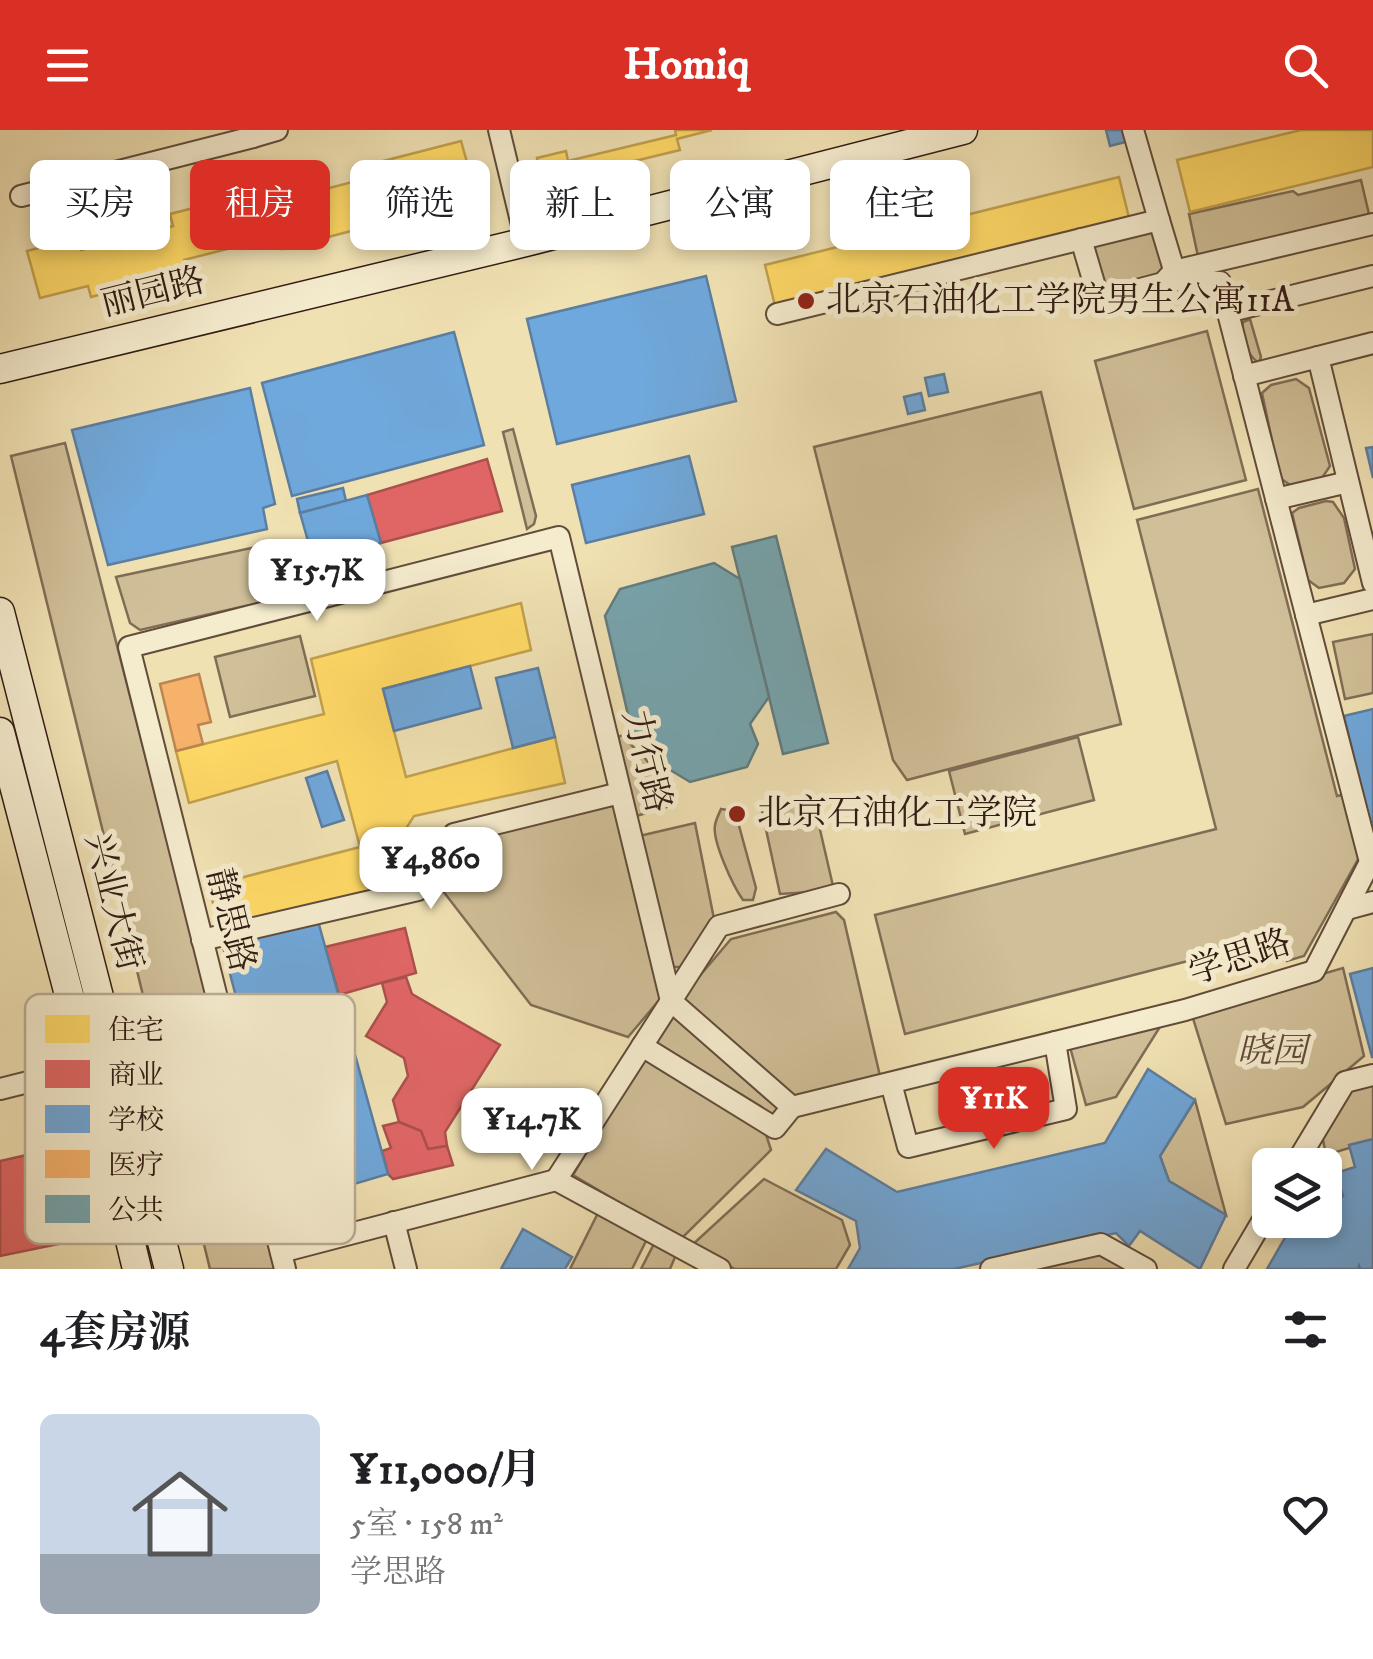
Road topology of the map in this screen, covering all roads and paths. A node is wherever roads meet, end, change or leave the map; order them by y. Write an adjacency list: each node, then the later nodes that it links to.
1 (277, 130): 5 (street)
2 (498, 130): 6 (street)
3 (963, 130): 8 (main road, 丽园路)
4 (1132, 130): 9 (street)
5 (252, 133): 7 (street)
6 (510, 178)
7 (21, 196)
8 (650, 210)
9 (1159, 220): 11 (street); 13 (street)
10 (1373, 224): 13 (street)
11 (1081, 240): 13 (street); 16 (street)
12 (510, 246): 19 (main road, 丽园路)
13 (1174, 271): 15 (street, 学思路)
14 (1373, 276): 15 (street)
15 (1228, 312): 20 (street, 学思路)
16 (777, 314)
17 (1373, 343): 18 (street)
18 (1318, 358): 20 (street); 21 (street)
19 (0, 369)
20 (1244, 376): 22 (street, 学思路)
21 (1348, 482): 22 (street); 24 (street)
22 (1276, 500): 27 (street, 学思路)
23 (558, 536): 29 (street, 力行路); 33 (street, 静思路)
24 (1373, 583)
25 (1373, 598): 27 (street)
26 (0, 612): 35 (main road, 兴业大街)
27 (1306, 615): 32 (street, 学思路)
28 (0, 732): 34 (main road, 兴业大街)
29 (620, 792): 33 (street); 37 (street, 力行路)
30 (839, 894): 37 (street)
31 (1373, 902): 32 (street)
32 (1347, 909): 38 (street, 学思路)
33 (202, 940): 36 (street, 静思路)
34 (69, 994)
35 (98, 994)
36 (216, 994)
37 (670, 1000): 39 (street); 44 (street)
38 (1056, 1042): 41 (street, 学思路); 41 (street)
39 (642, 1046): 44 (street, 学思路); 46 (street)
40 (1373, 1075): 45 (street)
41 (891, 1082): 44 (street, 学思路)
42 (25, 1083): 43 (street)
43 (0, 1089)
44 (792, 1107)
45 (1306, 1148)
46 (556, 1180): 47 (street); 57 (street)
47 (394, 1222): 48 (street); 56 (street)
48 (355, 1235)
49 (1252, 1238): 60 (street)
50 (131, 1244): 54 (main road, 兴业大街)
51 (163, 1244): 55 (main road, 兴业大街)
52 (330, 1244): 53 (street)
53 (283, 1260)
54 (137, 1269)
55 (169, 1269)
56 (406, 1269)
57 (720, 1269)
58 (991, 1269): 59 (street)
59 (1146, 1269)
60 (1234, 1269)

